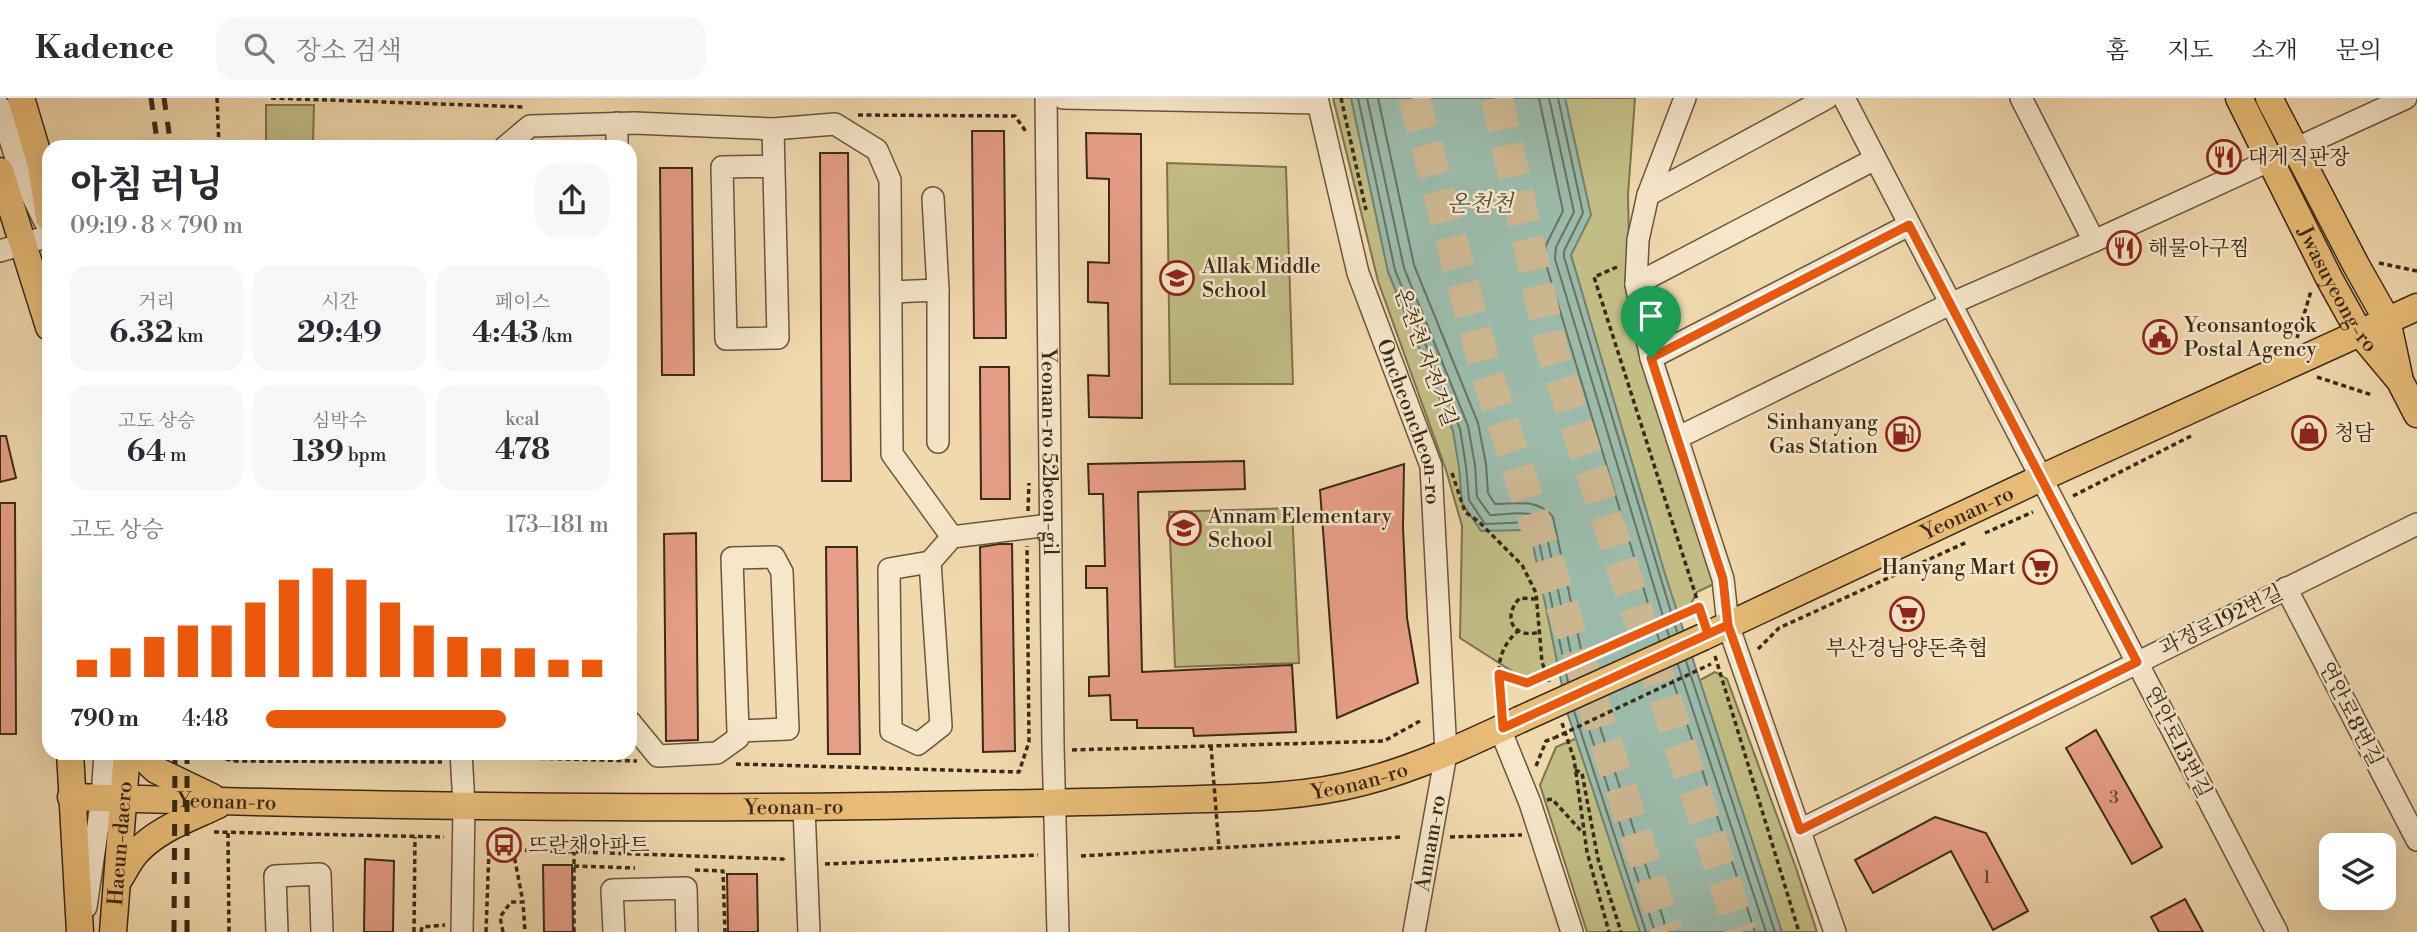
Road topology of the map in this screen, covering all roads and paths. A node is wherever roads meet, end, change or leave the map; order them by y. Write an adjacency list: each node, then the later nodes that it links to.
1 (21, 98): 24 (main road)
2 (217, 98): 17 (path)
3 (1046, 98): 56 (street, Yeonan-ro 52beon-gil)
4 (1063, 98): 13 (street)
5 (1341, 98): 27 (path)
6 (1685, 98): 25 (street)
7 (1828, 98): 25 (street)
8 (1844, 98): 21 (street, 연안로13번길)
9 (2021, 98): 30 (street)
10 (2239, 98): 20 (main road, Jwasuyeong-ro)
11 (2269, 98): 20 (main road, Jwasuyeong-ro)
12 (2406, 98): 20 (street)
13 (1318, 101): 80 (street, Oncheoncheon-ro)
14 (0, 107): 28 (street)
15 (617, 123): 16 (street); 18 (street); 19 (street)
16 (773, 129): 22 (street); 38 (street)
17 (219, 140)
18 (513, 140)
19 (617, 140)
20 (2283, 154): 30 (street); 42 (main road, Jwasuyeong-ro); 43 (main road, Jwasuyeong-ro)
21 (1875, 159): 29 (street, 연안로13번길); 35 (street)
22 (774, 166): 22 (street)
23 (0, 171): 31 (main road)
24 (42, 172)
25 (1648, 195): 35 (street)
26 (933, 198): 37 (street)
27 (1366, 213)
28 (42, 216)
29 (1909, 225): 40 (street, 연안로13번길); 45 (street)
30 (2094, 241): 40 (street)
31 (24, 244): 39 (main road)
32 (2379, 263): 34 (path)
33 (1623, 264): 63 (path)
34 (2417, 271)
35 (1636, 284): 45 (street)
36 (2312, 287): 44 (path)
37 (938, 290): 38 (street); 51 (street)
38 (891, 292): 58 (street)
39 (42, 304)
40 (1950, 304): 50 (street); 53 (street, 연안로13번길)
41 (2417, 307): 42 (main road, Yeonan-ro)
42 (2387, 320): 43 (main road, Yeonan-ro); 47 (main road, Jwasuyeong-ro)
43 (2359, 332): 47 (main road, Jwasuyeong-ro); 53 (main road, Yeonan-ro)
44 (2297, 338)
45 (1651, 358): 50 (street)
46 (2312, 376): 48 (path)
47 (2400, 381): 49 (main road)
48 (2372, 395)
49 (2417, 414)
50 (1677, 438): 66 (street)
51 (938, 442)
52 (1452, 473): 62 (path)
53 (2041, 478): 66 (main road, Yeonan-ro); 68 (street, 연안로13번길)
54 (2033, 512): 57 (path)
55 (2417, 524): 61 (street, 과정로192번길)
56 (1050, 525): 58 (street); 97 (street, Yeonan-ro 52beon-gil)
57 (1985, 533)
58 (952, 537): 60 (street)
59 (1967, 542): 67 (path)
60 (930, 562): 60 (street)
61 (2286, 588): 68 (street, 과정로192번길); 110 (street, 연안로8번길)
62 (1536, 598): 64 (path); 65 (path)
63 (1699, 607): 66 (path); 70 (path, bridge)
64 (1518, 631): 65 (path); 70 (path)
65 (1539, 632): 71 (path)
66 (1713, 632): 69 (path); 74 (main road, Yeonan-ro, bridge); 101 (street)
67 (1756, 650)
68 (2137, 662): 101 (street, 과정로192번길); 141 (street, 연안로13번길)
69 (1720, 670): 93 (path, bridge); 139 (path)
70 (1499, 674): 74 (path)
71 (1550, 686)
72 (1420, 721): 78 (path)
73 (1562, 722): 94 (path)
74 (1508, 726): 80 (main road, Yeonan-ro); 98 (street)
75 (637, 730): 76 (street)
76 (738, 731): 76 (street)
77 (1029, 742): 92 (path)
78 (1211, 746): 79 (path); 111 (path, bridge)
79 (1072, 750)
80 (1446, 754): 97 (main road, Yeonan-ro); 135 (street, Annam-ro)
81 (75, 760): 95 (main road)
82 (89, 760): 95 (main road)
83 (104, 760): 95 (street)
84 (122, 760): 95 (main road, Haeun-daero)
85 (145, 760): 96 (main road)
86 (229, 760): 90 (path)
87 (288, 760): 90 (path)
88 (453, 760): 99 (street)
89 (604, 760): 91 (path)
90 (233, 761)
91 (643, 761)
92 (726, 763)
93 (1535, 768)
94 (1575, 770): 105 (path); 138 (path)
95 (97, 798): 96 (main road, Yeonan-ro); 118 (main road, Haeun-daero); 120 (main road)
96 (223, 802): 99 (main road, Yeonan-ro); 118 (main road)
97 (1054, 803): 100 (main road, Yeonan-ro); 134 (street, Yeonan-ro 52beon-gil)
98 (1530, 803): 105 (path); 136 (street)
99 (464, 805): 100 (main road, Yeonan-ro); 126 (street)
100 (804, 807): 133 (street)
101 (1800, 830): 140 (street)
102 (202, 832): 103 (path)
103 (228, 833): 106 (path); 122 (path)
104 (1526, 835): 109 (path)
105 (1585, 835): 137 (path)
106 (415, 837): 107 (path); 125 (path)
107 (450, 837)
108 (1402, 837): 111 (path)
109 (1444, 838)
110 (2417, 840)
111 (1219, 848): 115 (path)
112 (513, 850): 113 (path); 119 (path); 127 (path)
113 (574, 852): 116 (path); 130 (path)
114 (1047, 855): 117 (path)
115 (1081, 856)
116 (783, 859)
117 (820, 864)
118 (116, 885): 121 (main road, Haeun-daero)
119 (523, 902): 128 (path); 129 (path)
120 (81, 932)
121 (113, 932)
122 (229, 932)
123 (277, 932): 124 (street)
124 (322, 932)
125 (414, 932)
126 (462, 932)
127 (486, 932)
128 (503, 932)
129 (525, 932)
130 (574, 932)
131 (614, 932): 132 (street)
132 (687, 932)
133 (809, 932)
134 (1058, 932)
135 (1415, 932)
136 (1572, 932)
137 (1609, 932)
138 (1621, 932)
139 (1799, 932)
140 (1835, 932)
141 (2277, 932)

